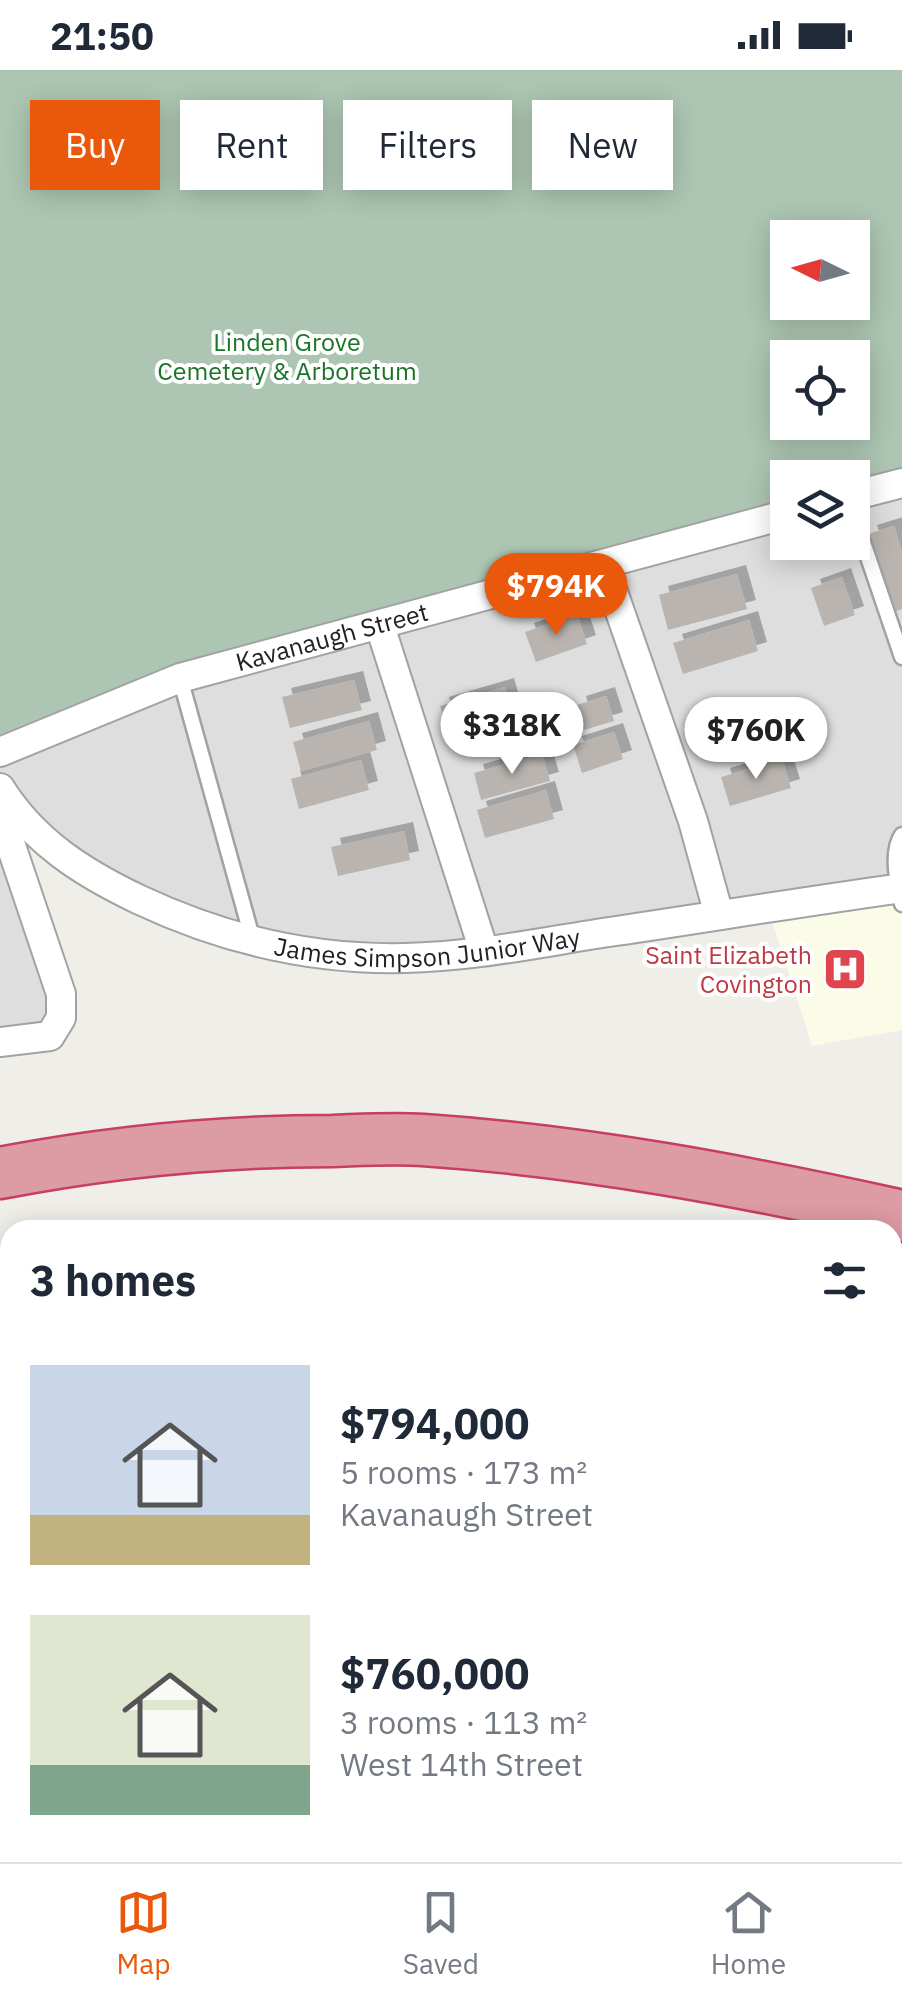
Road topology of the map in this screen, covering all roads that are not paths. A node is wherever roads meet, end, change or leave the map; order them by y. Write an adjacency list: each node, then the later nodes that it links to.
1 (902, 483): 2 (street)
2 (870, 491)
3 (770, 519): 5 (street, Kavanaugh Street)
4 (869, 560): 7 (lane)
5 (604, 566): 6 (street, Kavanaugh Street); 14 (street)
6 (380, 626): 8 (street, Kavanaugh Street); 16 (street)
7 (902, 657)
8 (180, 678): 9 (street, Kavanaugh Street); 15 (lane)
9 (0, 752)
10 (0, 788): 15 (street, James Simpson Junior Way)
11 (0, 813): 17 (street)
12 (902, 834): 13 (lane)
13 (901, 894): 14 (street, James Simpson Junior Way)
14 (719, 915): 16 (street, James Simpson Junior Way)
15 (253, 941): 16 (street, James Simpson Junior Way)
16 (484, 951)
17 (0, 1042)
18 (0, 1173): 19 (highway)
19 (902, 1216)

